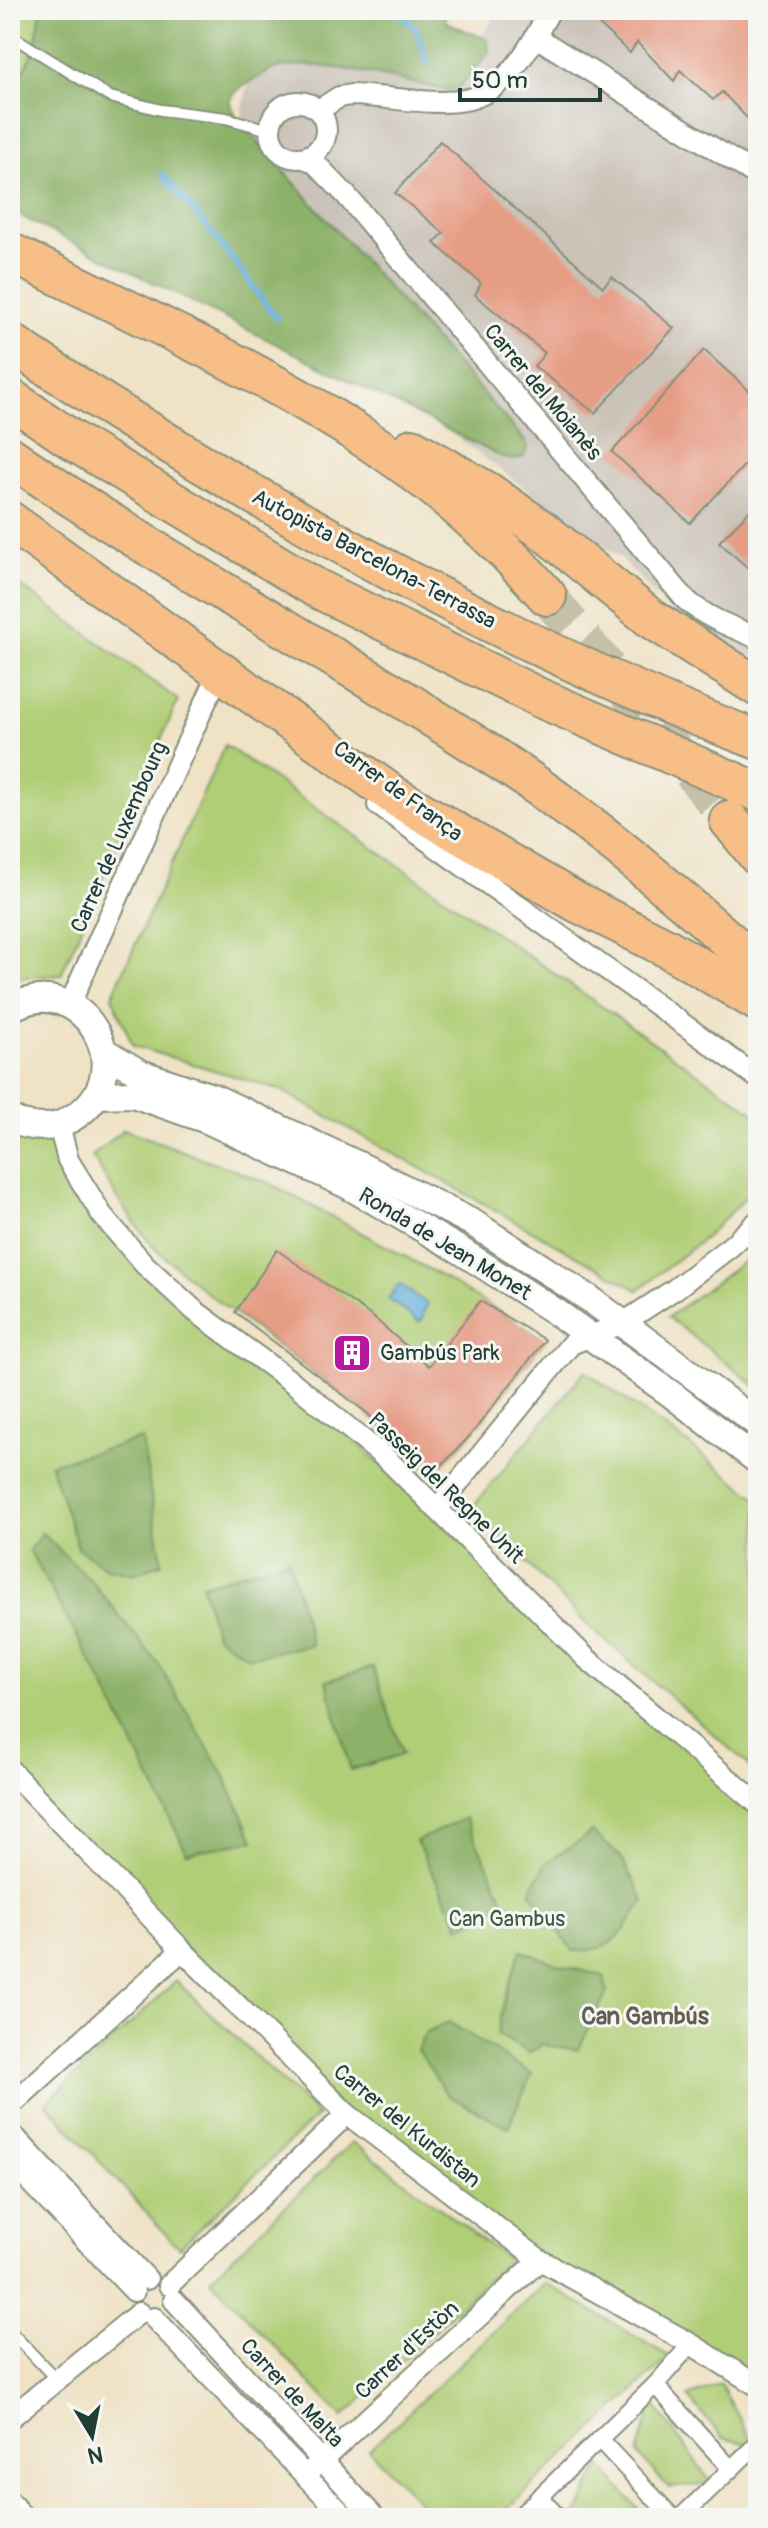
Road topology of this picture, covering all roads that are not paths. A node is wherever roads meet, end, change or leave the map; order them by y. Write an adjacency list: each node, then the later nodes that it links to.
1 (550, 10): 3 (street)
2 (10, 35): 5 (lane)
3 (536, 37): 4 (street); 7 (street)
4 (319, 110): 5 (street); 6 (street)
5 (269, 130): 6 (street)
6 (304, 158): 16 (street, Carrer del Moianès)
7 (758, 176)
8 (10, 252): 10 (highway)
9 (10, 342): 19 (highway, Autopista Barcelona-Terrassa)
10 (294, 395): 15 (highway); 17 (highway)
11 (10, 398): 20 (highway)
12 (10, 456): 23 (highway)
13 (10, 521): 24 (highway)
14 (10, 542): 18 (street, Carrer de França)
15 (547, 596)
16 (758, 638)
17 (758, 687)
18 (212, 688): 25 (street, Carrer de Luxembourg); 28 (street, Carrer de França)
19 (758, 740)
20 (758, 792)
21 (729, 820): 22 (highway)
22 (758, 856)
23 (758, 966)
24 (758, 1002)
25 (69, 1006): 26 (street); 27 (street)
26 (10, 1009)
27 (105, 1052): 29 (street); 33 (street, Ronda de Jean Monet)
28 (758, 1078)
29 (98, 1095): 31 (street); 34 (street, Ronda de Jean Monet)
30 (10, 1118): 31 (street)
31 (59, 1125): 37 (street, Passeig del Regne Unit)
32 (758, 1221): 33 (street)
33 (623, 1323): 34 (street); 35 (street, Ronda de Jean Monet)
34 (590, 1336): 36 (street, Ronda de Jean Monet); 37 (street)
35 (758, 1424)
36 (758, 1461)
37 (437, 1509): 39 (street, Passeig del Regne Unit)
38 (13, 1779): 40 (street, Carrer del Kurdistan)
39 (758, 1804)
40 (182, 1950): 41 (street); 42 (street, Carrer del Kurdistan)
41 (10, 2106)
42 (347, 2114): 45 (street, Carrer del Kurdistan); 47 (street)
43 (10, 2132): 46 (street)
44 (10, 2161): 46 (street)
45 (540, 2260): 50 (street, Carrer del Kurdistan); 57 (street, Carrer d'Estòn)
46 (140, 2285): 47 (street); 48 (street)
47 (171, 2292): 48 (street); 57 (street, Carrer de Malta)
48 (147, 2315): 51 (street); 59 (street, Carrer de Malta)
49 (10, 2331): 51 (lane)
50 (691, 2344): 52 (street); 53 (street, Carrer del Kurdistan)
51 (57, 2380): 54 (street)
52 (655, 2385): 55 (street); 58 (street)
53 (758, 2386)
54 (10, 2418)
55 (599, 2439): 60 (street); 67 (street)
56 (756, 2445): 58 (street)
57 (322, 2461): 59 (street, Carrer d'Estòn); 64 (street, Carrer de Malta)
58 (731, 2469): 68 (street)
59 (306, 2475): 63 (street, Carrer de Malta)
60 (539, 2497): 65 (street); 66 (street)
61 (10, 2502): 62 (street)
62 (24, 2518)
63 (346, 2518)
64 (375, 2518)
65 (518, 2518)
66 (559, 2518)
67 (673, 2518)
68 (680, 2518)

